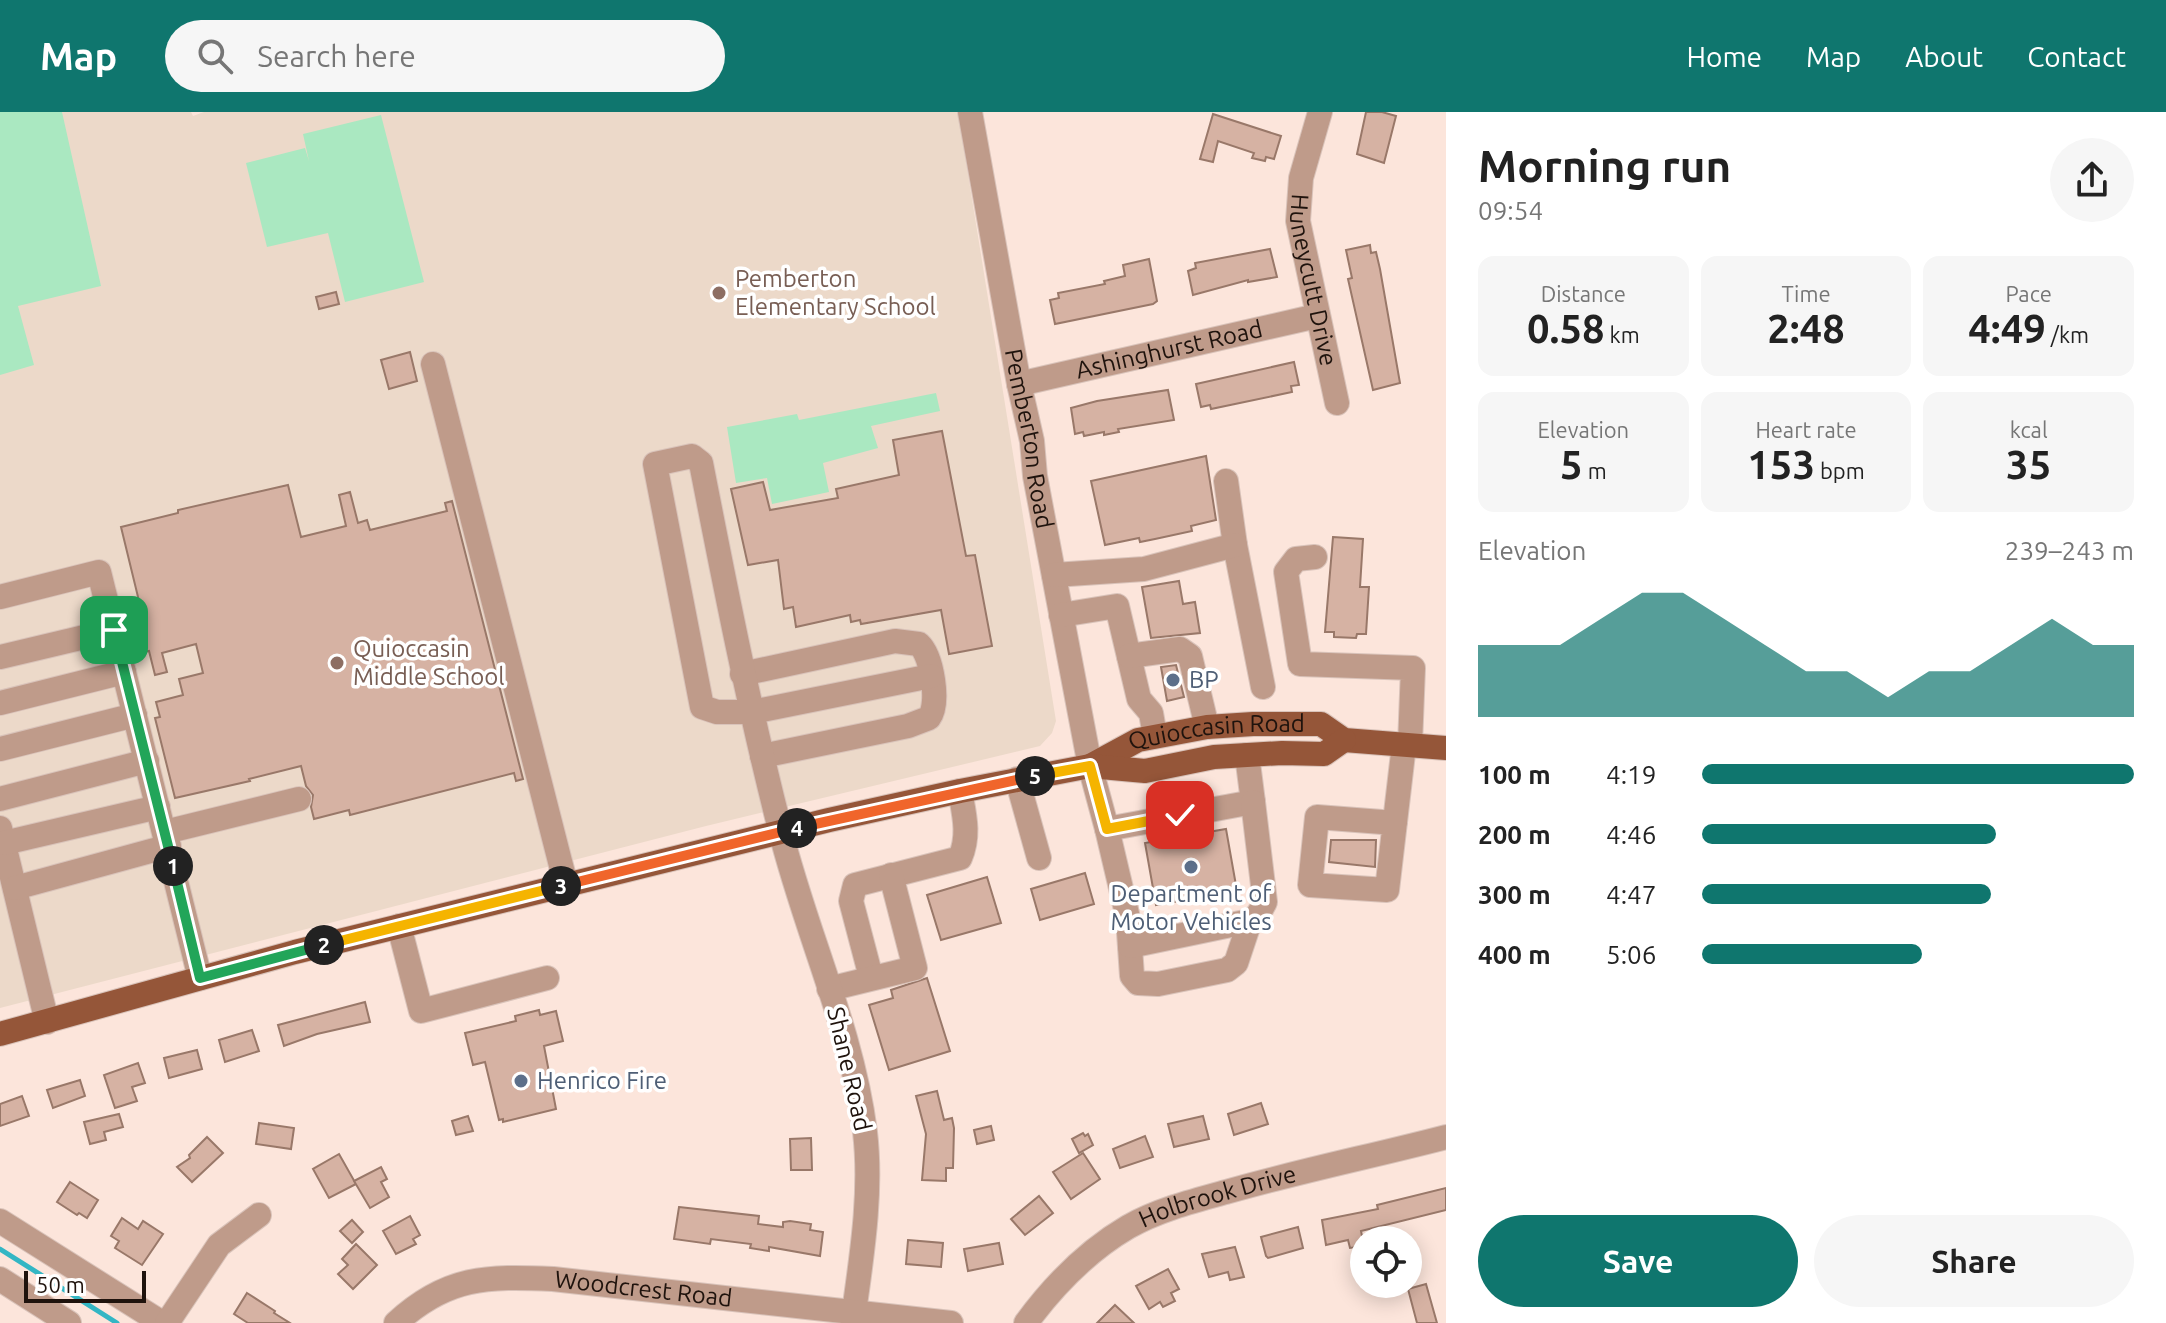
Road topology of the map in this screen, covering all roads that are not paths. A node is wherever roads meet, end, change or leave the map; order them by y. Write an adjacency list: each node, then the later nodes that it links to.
1 (970, 112): 5 (street, Pemberton Road)
2 (1320, 112): 3 (street, Huneycutt Drive)
3 (1317, 316): 5 (street, Ashinghurst Road); 6 (street, Huneycutt Drive)
4 (433, 364): 46 (street)
5 (1019, 384): 10 (street, Pemberton Road)
6 (1337, 403)
7 (1226, 481): 8 (street)
8 (1235, 545): 10 (street); 19 (street)
9 (1315, 557): 26 (street)
10 (1054, 575): 12 (street, Pemberton Road)
11 (0, 597): 13 (street)
12 (1061, 615): 14 (street); 32 (street, Pemberton Road)
13 (114, 630): 15 (street); 16 (street)
14 (1129, 656): 23 (street); 24 (street)
15 (0, 657)
16 (124, 672): 20 (street); 22 (street)
17 (742, 674): 18 (street); 21 (street, Shane Road); 21 (street, Shane Road)
18 (931, 676): 21 (street); 30 (street)
19 (1263, 687)
20 (0, 703)
21 (752, 712): 30 (street, Shane Road)
22 (135, 715): 28 (street); 31 (street)
23 (1207, 727): 24 (main road, Quioccasin Road); 25 (main road, Quioccasin Road)
24 (1155, 736): 32 (main road, Quioccasin Road)
25 (1344, 740): 26 (main road, Quioccasin Road); 29 (main road, Quioccasin Road)
26 (1407, 745): 27 (main road, Quioccasin Road); 39 (street)
27 (1446, 748)
28 (0, 749)
29 (1247, 755): 32 (main road, Quioccasin Road); 37 (street)
30 (762, 756): 41 (street, Shane Road)
31 (147, 761): 35 (street); 38 (street)
32 (1090, 766): 33 (main road, Quioccasin Road); 40 (street, Pemberton Road)
33 (1017, 779): 34 (main road, Quioccasin Road); 44 (street)
34 (960, 791): 41 (main road, Quioccasin Road); 45 (street)
35 (0, 799)
36 (299, 799): 43 (street)
37 (1253, 802): 40 (street); 48 (street)
38 (158, 807): 42 (street); 43 (street)
39 (1395, 823)
40 (1107, 829): 50 (street, Pemberton Road)
41 (780, 833): 46 (main road, Quioccasin Road); 54 (street, Shane Road)
42 (2, 836): 47 (street)
43 (167, 839): 47 (street); 52 (street)
44 (1039, 858)
45 (891, 875): 51 (street); 51 (street)
46 (566, 885): 49 (main road, Quioccasin Road)
47 (15, 888): 55 (street)
48 (1250, 921): 50 (street); 50 (street, Pemberton Road)
49 (399, 926): 52 (main road, Quioccasin Road); 53 (street)
50 (1130, 946)
51 (871, 977): 54 (street)
52 (200, 978): 55 (main road, Quioccasin Road)
53 (547, 978)
54 (829, 989): 61 (street, Shane Road)
55 (47, 1022): 56 (main road, Quioccasin Road)
56 (0, 1034)
57 (1446, 1137): 66 (street, Holbrook Drive)
58 (259, 1215): 63 (street)
59 (0, 1221): 63 (street)
60 (0, 1279): 62 (street)
61 (854, 1312): 64 (street, Woodcrest Road); 65 (street, Woodcrest Road)
62 (69, 1323)
63 (164, 1323)
64 (396, 1323)
65 (951, 1323)
66 (1026, 1323)

